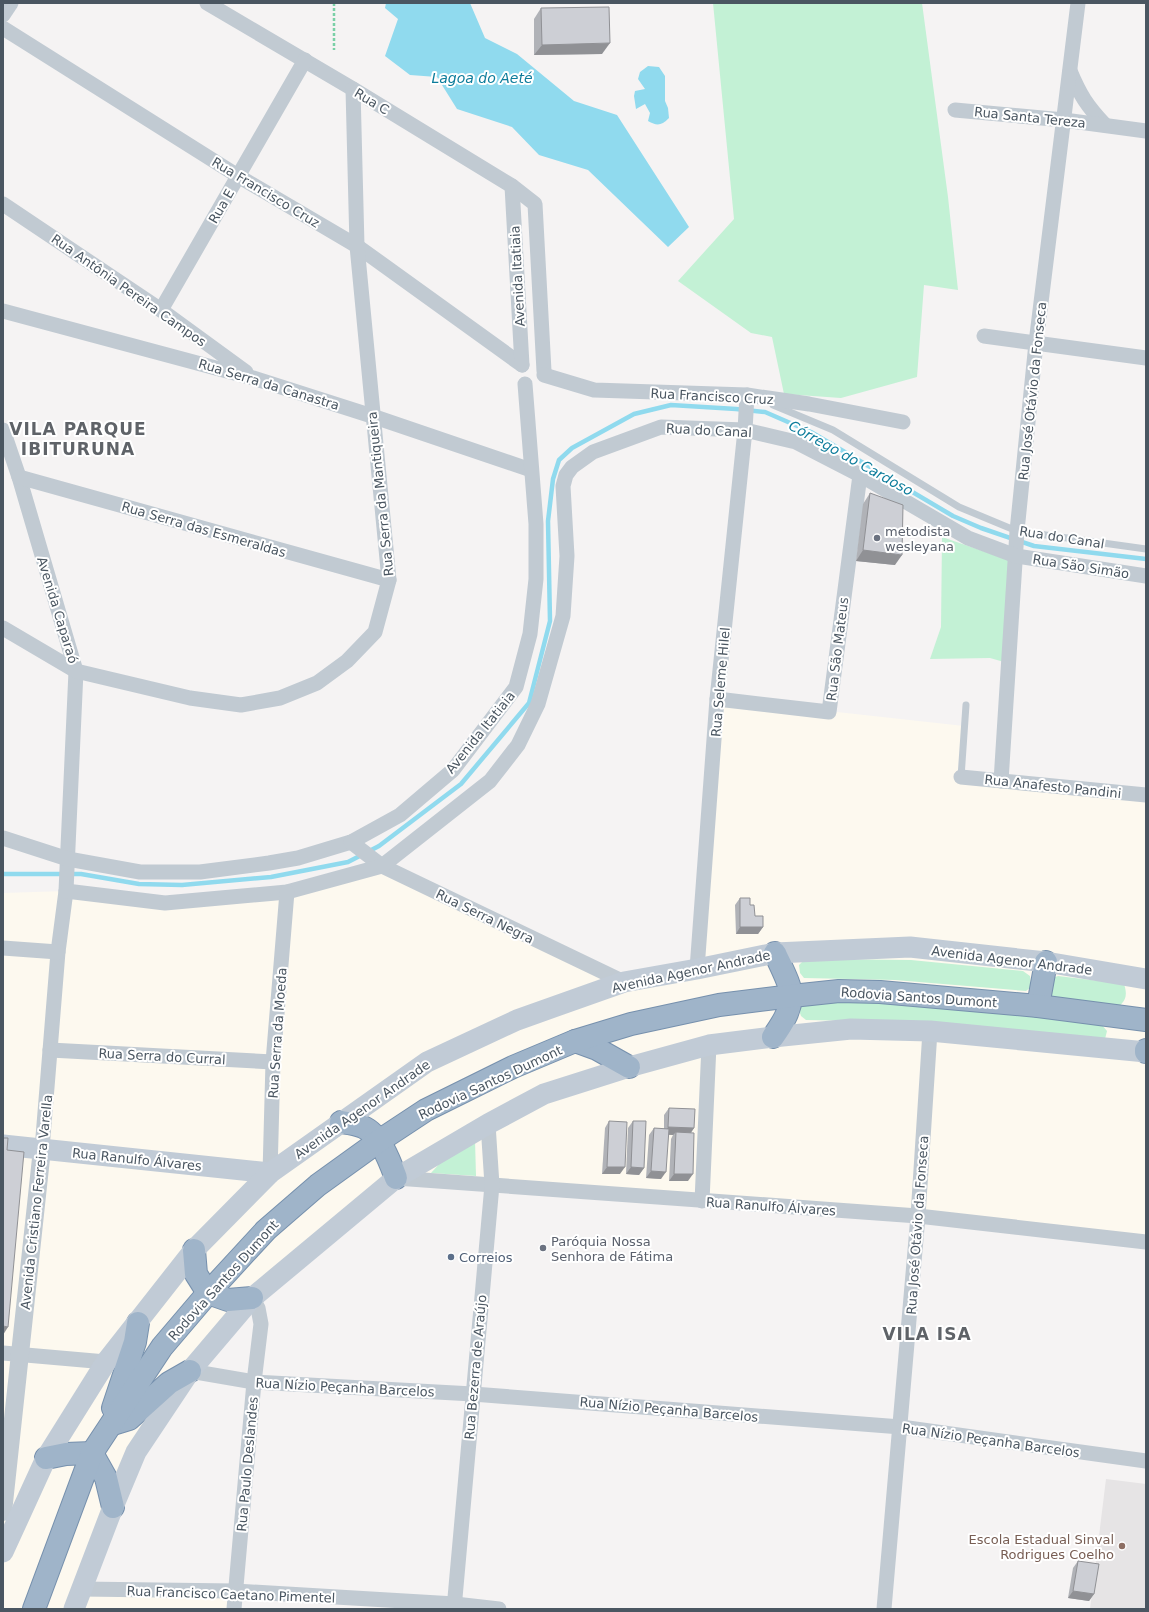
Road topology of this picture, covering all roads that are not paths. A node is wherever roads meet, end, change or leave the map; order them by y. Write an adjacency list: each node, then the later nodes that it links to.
1 (11, 3): 4 (street)
2 (207, 3): 6 (street, Rua C)
3 (1078, 3): 7 (street, Rua José Otávio da Fonseca)
4 (3, 15)
5 (3, 28): 13 (street, Rua Francisco Cruz)
6 (305, 60): 8 (street, Rua C); 13 (street, Rua E)
7 (1070, 70): 10 (street, Rua José Otávio da Fonseca); 11 (street, Rua Santa Tereza)
8 (353, 89): 14 (street, Rua C); 17 (street, Rua Serra da Mantiqueira)
9 (955, 110): 10 (street, Rua Santa Tereza)
10 (1064, 120): 11 (street, Rua Santa Tereza); 21 (street, Rua José Otávio da Fonseca)
11 (1105, 125): 12 (street, Rua Santa Tereza)
12 (1146, 131)
13 (238, 176): 17 (street, Rua Francisco Cruz); 18 (street, Rua E)
14 (512, 186): 16 (street, Rua C); 23 (street, Avenida Itatiaia)
15 (3, 204): 18 (street, Rua Antônia Pereira Campos)
16 (535, 204): 24 (street, Avenida Itatiaia)
17 (357, 246): 23 (street, Rua Francisco Cruz); 28 (street, Rua Serra da Mantiqueira)
18 (160, 310): 25 (street, Rua Antônia Pereira Campos)
19 (3, 311): 25 (street, Rua Serra da Canastra)
20 (984, 336): 21 (street)
21 (1036, 343): 22 (street); 35 (street, Rua José Otávio da Fonseca)
22 (1146, 358)
23 (522, 365): 24 (street); 26 (street, Avenida Itatiaia)
24 (544, 373): 26 (street); 27 (street, Rua Francisco Cruz)
25 (253, 378): 28 (street, Rua Serra da Canastra)
26 (525, 384): 32 (street, Avenida Itatiaia)
27 (747, 395): 29 (street, Rua Francisco Cruz); 31 (street, Rua Seleme Hilel); 35 (lane, Rua do Canal)
28 (372, 416): 32 (street, Rua Serra da Canastra); 39 (street, Rua Serra da Mantiqueira)
29 (903, 422)
30 (3, 430): 34 (street, Avenida Caparaó)
31 (745, 430): 33 (street, Rua do Canal); 42 (street, Rua Seleme Hilel); 50 (street, Rua do Canal)
32 (531, 470): 48 (street, Avenida Itatiaia)
33 (860, 475): 37 (street, Rua do Canal); 42 (street, Rua São Mateus)
34 (18, 477): 39 (street, Rua Serra das Esmeraldas); 41 (street, Avenida Caparaó)
35 (1017, 531): 36 (lane, Rua do Canal); 37 (street, Rua José Otávio da Fonseca)
36 (1146, 549)
37 (1016, 556): 38 (street, Rua São Simão); 45 (street, Rua José Otávio da Fonseca)
38 (1146, 576)
39 (389, 580): 41 (street, Rua Serra da Mantiqueira)
40 (3, 628): 41 (street, Rua Serra da Mantiqueira)
41 (76, 671): 49 (street, Avenida Caparaó)
42 (717, 699): 57 (street, Rua Seleme Hilel)
43 (966, 705): 44 (lane)
44 (961, 777): 45 (street, Rua Anafesto Pandini)
45 (1001, 781): 46 (street, Rua Anafesto Pandini)
46 (1146, 795)
47 (3, 838): 49 (street, Avenida Itatiaia)
48 (351, 842): 49 (street, Avenida Itatiaia); 50 (street, Rua Serra Negra)
49 (68, 859): 51 (street, Avenida Caparaó)
50 (382, 866): 52 (street); 59 (street, Rua Serra Negra)
51 (66, 891): 52 (street); 54 (street, Avenida Cristiano Ferreira Varella)
52 (287, 892): 69 (street, Rua Serra da Moeda)
53 (3, 948): 54 (street)
54 (58, 952): 67 (street, Avenida Cristiano Ferreira Varella)
55 (775, 952): 56 (main road, Avenida Agenor Andrade); 57 (main road, Avenida Agenor Andrade); 60 (highway)
56 (1046, 962): 58 (main road, Avenida Agenor Andrade); 61 (highway)
57 (697, 969): 59 (main road, Avenida Agenor Andrade)
58 (1146, 979)
59 (624, 982): 71 (main road, Avenida Agenor Andrade)
60 (792, 996): 61 (highway, Rodovia Santos Dumont); 64 (highway); 65 (highway, Rodovia Santos Dumont)
61 (1038, 1006): 62 (highway, Rodovia Santos Dumont)
62 (1146, 1020)
63 (930, 1031): 64 (main road); 68 (main road); 80 (street, Rua José Otávio da Fonseca)
64 (773, 1037): 66 (main road)
65 (575, 1041): 70 (highway); 73 (highway, Rodovia Santos Dumont)
66 (709, 1045): 70 (main road); 79 (street)
67 (50, 1050): 69 (street, Rua Serra do Curral); 75 (street, Avenida Cristiano Ferreira Varella)
68 (1146, 1052)
69 (273, 1062): 76 (street, Rua Serra da Moeda)
70 (629, 1067): 72 (main road)
71 (341, 1122): 73 (highway); 76 (main road, Avenida Agenor Andrade)
72 (488, 1124): 77 (main road); 78 (street, Rua Bezerra de Araújo)
73 (379, 1141): 77 (highway); 83 (highway, Rodovia Santos Dumont)
74 (3, 1145): 75 (main road, Rua Ranulfo Álvares)
75 (42, 1149): 76 (main road, Rua Ranulfo Álvares); 86 (street, Avenida Cristiano Ferreira Varella)
76 (270, 1173): 82 (main road, Avenida Agenor Andrade)
77 (396, 1178): 78 (street, Rua Ranulfo Álvares); 84 (main road)
78 (492, 1185): 79 (street, Rua Ranulfo Álvares); 90 (street, Rua Bezerra de Araújo)
79 (702, 1202): 80 (street, Rua Ranulfo Álvares)
80 (918, 1216): 81 (street, Rua Ranulfo Álvares); 92 (street, Rua José Otávio da Fonseca)
81 (1146, 1242)
82 (194, 1250): 83 (highway); 85 (main road, Avenida Agenor Andrade)
83 (208, 1293): 84 (highway); 91 (highway, Rodovia Santos Dumont)
84 (252, 1298): 88 (main road); 89 (street, Rua Paulo Deslandes)
85 (138, 1323): 87 (main road, Avenida Agenor Andrade); 91 (highway)
86 (12, 1354): 87 (street); 97 (street, Avenida Cristiano Ferreira Varella)
87 (106, 1362): 94 (main road, Avenida Agenor Andrade)
88 (190, 1371): 89 (street, Rua Nízio Peçanha Barcelos); 91 (highway); 96 (main road)
89 (254, 1382): 90 (street, Rua Nízio Peçanha Barcelos); 100 (street, Rua Paulo Deslandes)
90 (473, 1394): 92 (street, Rua Nízio Peçanha Barcelos); 101 (street, Rua Bezerra de Araújo)
91 (111, 1425): 93 (highway, Rodovia Santos Dumont)
92 (900, 1427): 95 (street, Rua Nízio Peçanha Barcelos); 106 (street, Rua José Otávio da Fonseca)
93 (92, 1453): 94 (highway); 96 (highway); 102 (highway, Rodovia Santos Dumont)
94 (46, 1458): 98 (main road, Avenida Agenor Andrade)
95 (1146, 1461)
96 (113, 1507): 99 (main road)
97 (3, 1512)
98 (3, 1552)
99 (81, 1589): 100 (street, Rua Francisco Caetano Pimentel); 103 (main road)
100 (235, 1591): 101 (street, Rua Francisco Caetano Pimentel); 104 (street, Rua Paulo Deslandes)
101 (454, 1606): 105 (street, Rua Francisco Caetano Pimentel)
102 (34, 1609)
103 (74, 1609)
104 (234, 1609)
105 (499, 1609)
106 (884, 1609)

